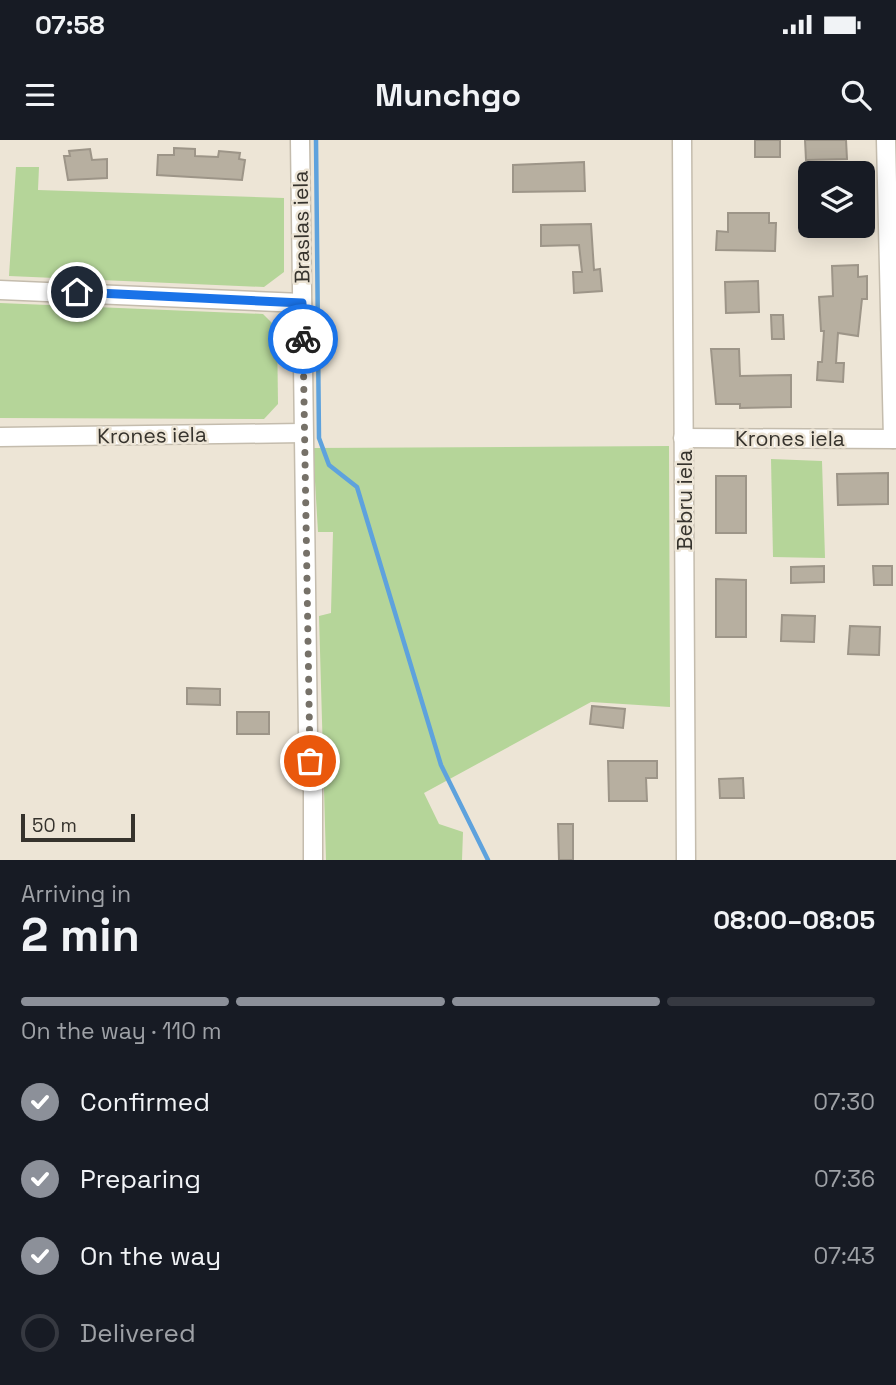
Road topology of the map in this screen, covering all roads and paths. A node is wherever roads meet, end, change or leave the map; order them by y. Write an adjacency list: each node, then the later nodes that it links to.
1 (293, 140): 2 (street)
2 (300, 140): 6 (street, Braslas iela)
3 (682, 140): 9 (street, Bebru iela)
4 (886, 140): 10 (street)
5 (0, 290): 6 (street)
6 (302, 303): 7 (street, Braslas iela)
7 (303, 433): 8 (street, Krones iela); 11 (street, Braslas iela)
8 (0, 437)
9 (683, 438): 10 (street, Krones iela); 12 (street, Bebru iela)
10 (894, 439)
11 (313, 860)
12 (686, 860)

